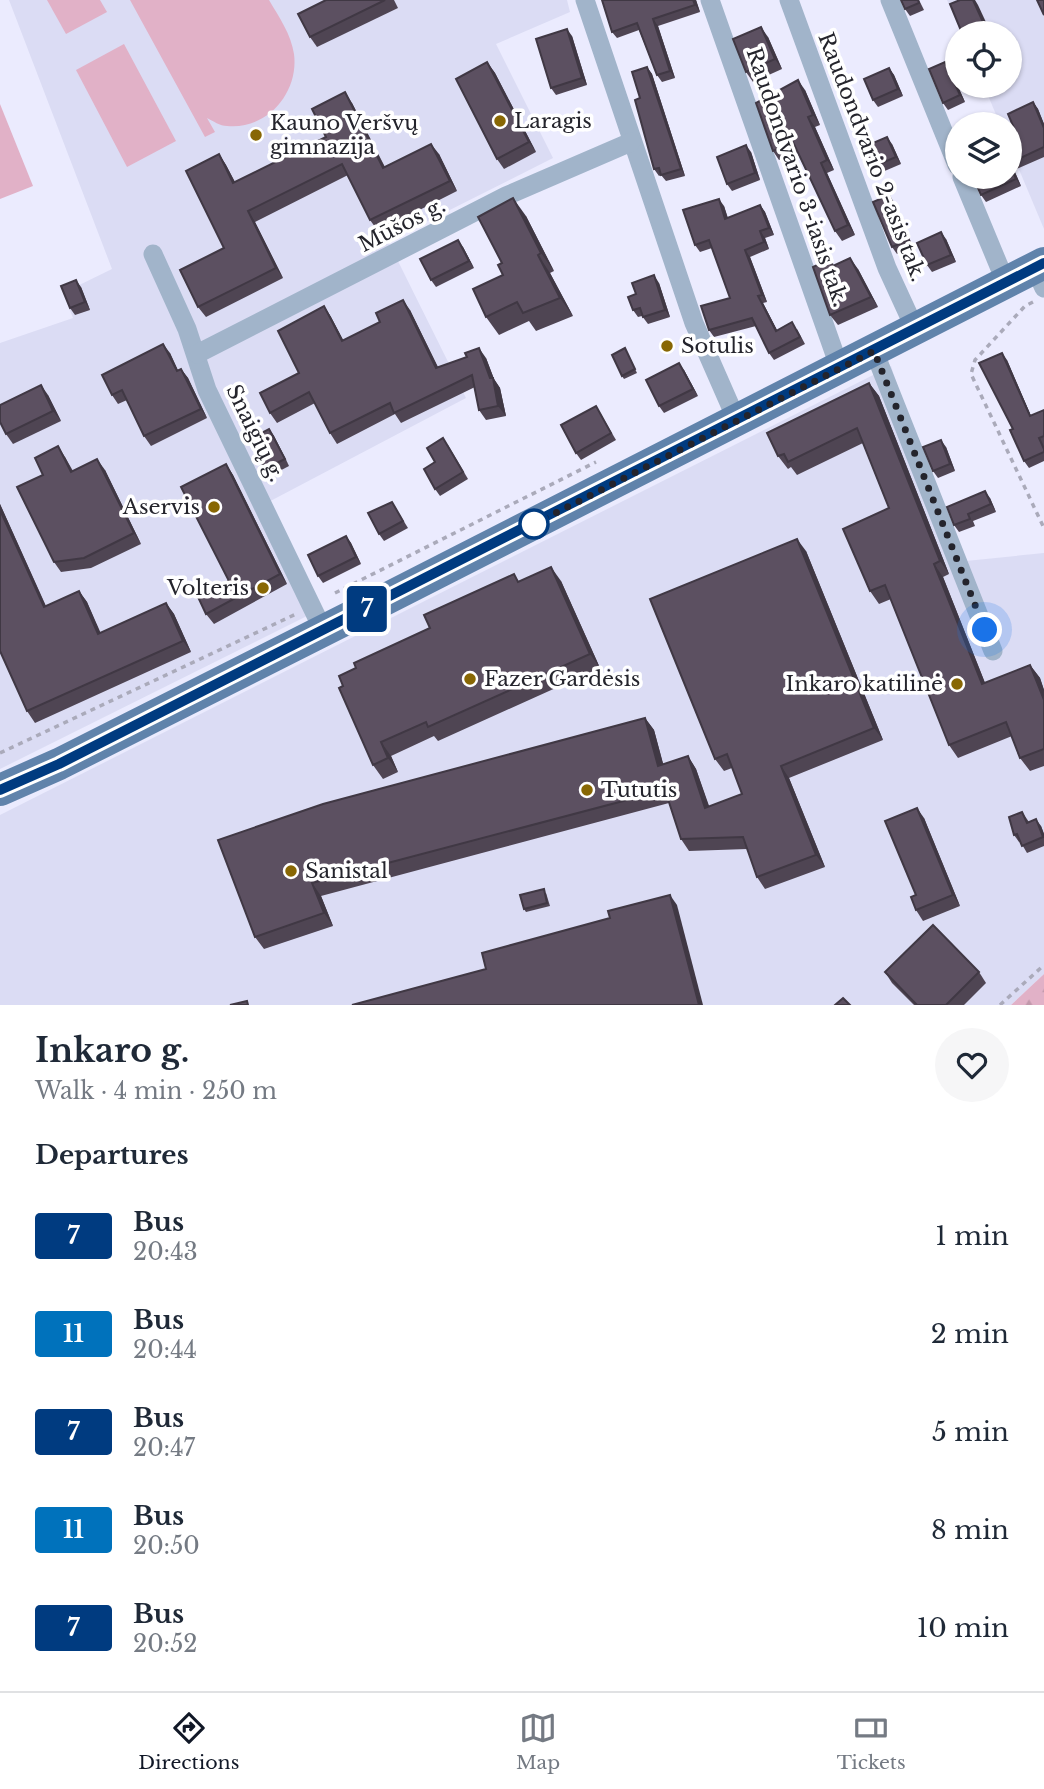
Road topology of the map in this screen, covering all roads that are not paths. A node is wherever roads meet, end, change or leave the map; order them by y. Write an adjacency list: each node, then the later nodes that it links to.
1 (585, 0): 6 (street)
2 (710, 0): 14 (street, Raudondvario 3-iasis tak.)
3 (789, 0): 11 (street, Raudondvario 2-asis tak.)
4 (890, 0): 5 (street)
5 (945, 135)
6 (631, 142): 13 (street, Mūšos g.); 15 (street)
7 (967, 189): 10 (street)
8 (153, 254): 13 (street, Snaigių g.)
9 (1041, 273): 10 (main road)
10 (1015, 294): 11 (main road)
11 (915, 329): 12 (main road)
12 (874, 351): 14 (main road); 17 (street)
13 (197, 354): 16 (street, Snaigių g.)
14 (840, 369): 15 (main road)
15 (737, 421): 16 (main road)
16 (323, 630): 18 (main road)
17 (993, 651)
18 (0, 790)

